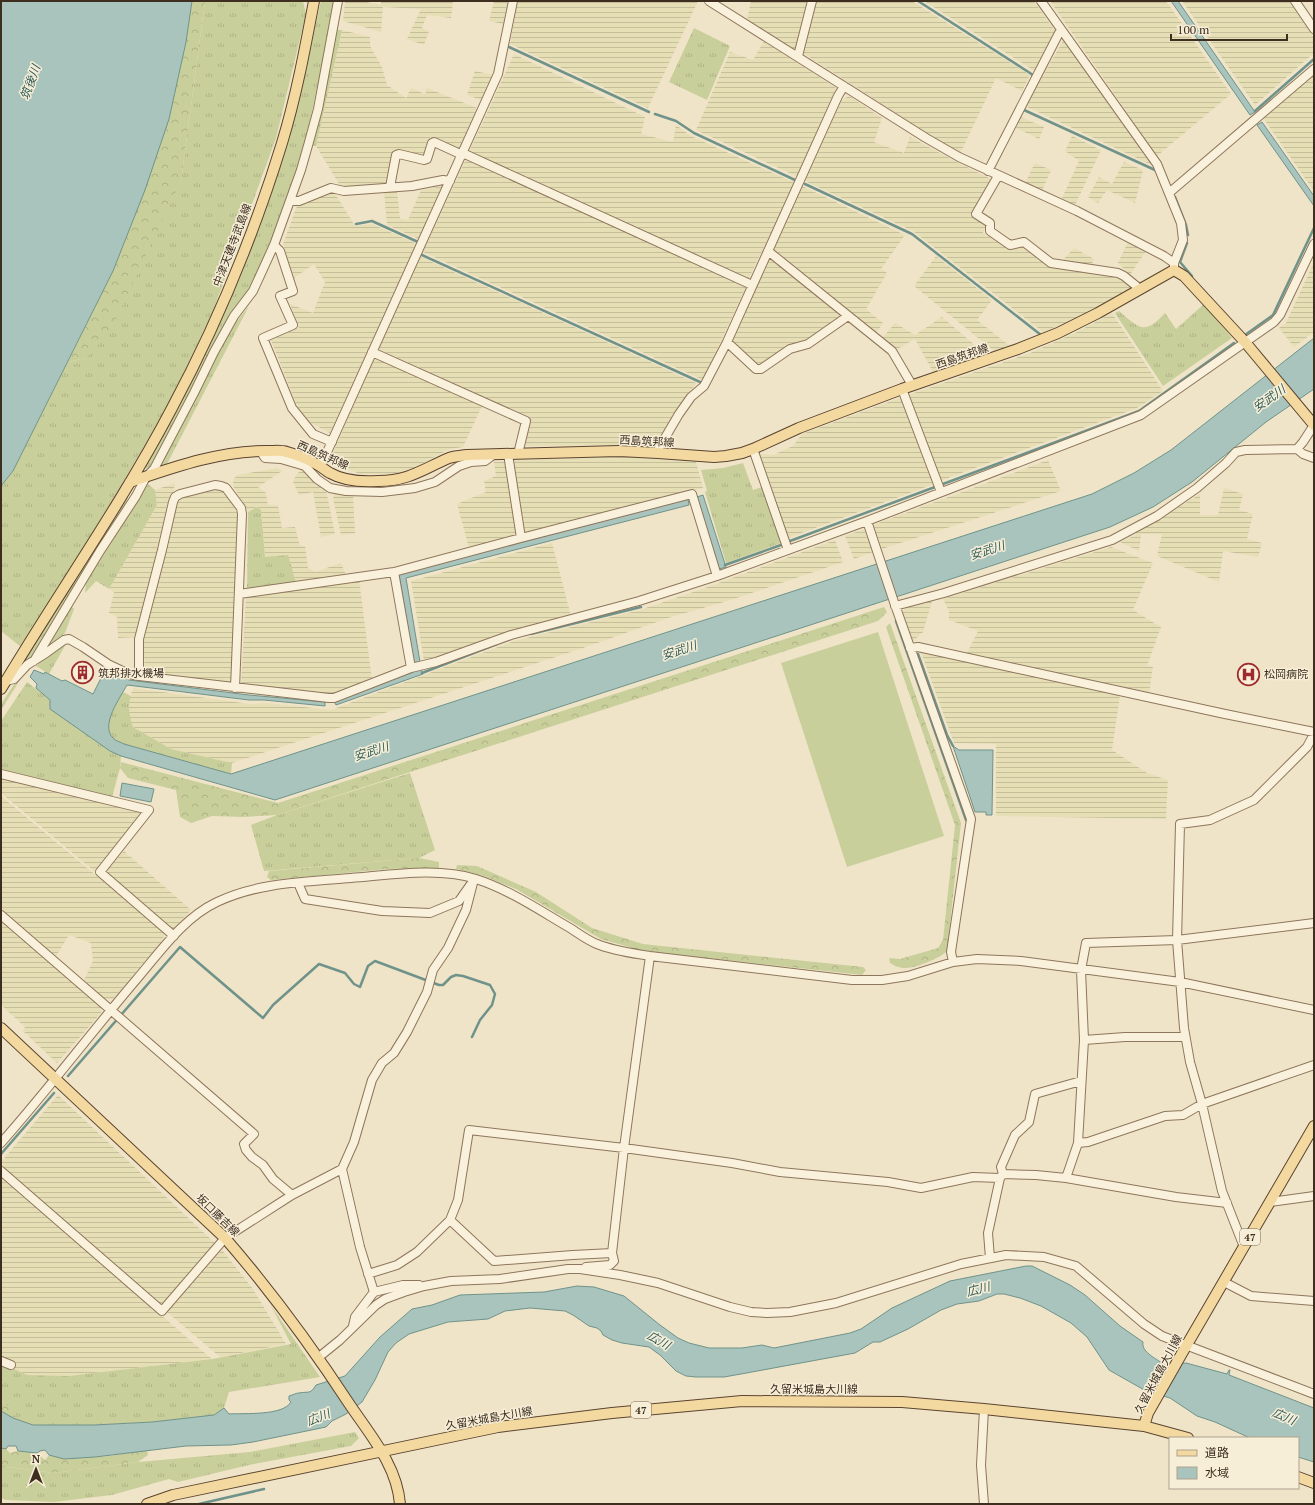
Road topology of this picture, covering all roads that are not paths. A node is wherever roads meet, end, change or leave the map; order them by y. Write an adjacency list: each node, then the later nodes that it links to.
1 (314, 1): 42 (main road, 中津天建寺武島線)
2 (338, 1): 19 (street)
3 (513, 1): 13 (street)
4 (709, 1): 10 (street)
5 (812, 1): 10 (street)
6 (1041, 1): 9 (street)
7 (1295, 1): 8 (street)
8 (1314, 29)
9 (1062, 31): 14 (street); 18 (street)
10 (798, 56): 12 (street)
11 (1314, 69): 18 (street)
12 (844, 86): 14 (street); 22 (street)
13 (462, 154): 16 (street); 17 (street); 24 (street)
14 (988, 171): 15 (street)
15 (998, 176): 23 (street); 25 (street)
16 (450, 181): 17 (street); 29 (street)
17 (390, 187): 19 (street)
18 (1169, 193): 23 (street)
19 (291, 201): 21 (street)
20 (1314, 244): 28 (street)
21 (274, 245): 32 (street); 41 (street)
22 (768, 251): 24 (street); 26 (street)
23 (1174, 267): 25 (main road, 西島筑邦線); 28 (main road)
24 (752, 285): 27 (street)
25 (1140, 289): 30 (main road, 西島筑邦線)
26 (848, 316): 27 (street); 30 (street)
27 (727, 342): 36 (street)
28 (1245, 342): 31 (main road); 43 (street)
29 (372, 352): 32 (street); 37 (street)
30 (907, 387): 33 (main road, 西島筑邦線); 43 (street)
31 (1314, 425): 34 (street)
32 (332, 442): 40 (street)
33 (753, 449): 36 (main road, 西島筑邦線); 46 (street)
34 (1297, 449): 39 (street); 50 (street)
35 (262, 451): 38 (street); 40 (main road, 西島筑邦線); 41 (main road, 西島筑邦線)
36 (658, 453): 37 (main road, 西島筑邦線)
37 (513, 454): 38 (main road, 西島筑邦線); 45 (street)
38 (493, 455): 40 (main road, 西島筑邦線)
39 (1314, 458)
40 (319, 465)
41 (146, 477): 42 (main road, 西島筑邦線); 52 (street)
42 (130, 482): 55 (main road)
43 (941, 492): 44 (street)
44 (867, 521): 46 (street); 50 (street)
45 (521, 538): 47 (street); 48 (street)
46 (788, 550): 48 (street)
47 (394, 572): 49 (street); 53 (street)
48 (717, 576): 53 (street)
49 (239, 594): 54 (street); 56 (street)
50 (894, 604): 51 (street)
51 (910, 648): 57 (street); 66 (street)
52 (34, 660): 54 (street); 55 (street)
53 (411, 668): 56 (street)
54 (139, 676): 56 (street)
55 (3, 685)
56 (235, 688)
57 (1314, 733): 64 (street)
58 (1, 774): 63 (street)
59 (474, 879): 60 (street); 60 (street); 65 (street); 82 (street)
60 (298, 883): 63 (street)
61 (1, 915): 69 (street)
62 (1314, 923): 64 (street)
63 (174, 936): 69 (street)
64 (1177, 940): 67 (street); 68 (street)
65 (650, 956): 66 (street); 81 (street)
66 (953, 962): 67 (street)
67 (1081, 970): 68 (street); 73 (street)
68 (1180, 982): 70 (street); 72 (street)
69 (111, 1010): 75 (street); 86 (street)
70 (1314, 1010)
71 (2, 1031): 75 (main road, 坂口藤吉線)
72 (1185, 1037): 73 (street); 77 (street)
73 (1084, 1040): 76 (street)
74 (1314, 1065): 77 (street)
75 (55, 1078): 79 (street); 91 (main road, 坂口藤吉線)
76 (1081, 1081): 80 (street); 84 (street)
77 (1202, 1104): 80 (street); 89 (street)
78 (1314, 1126): 88 (main road, 久留米城島大川線 / 47)
79 (1, 1143)
80 (1078, 1143): 85 (street)
81 (624, 1148): 84 (street); 90 (street); 93 (street)
82 (342, 1169): 86 (street); 96 (street)
83 (1, 1171): 91 (street)
84 (1001, 1176): 85 (street); 94 (street)
85 (1066, 1178): 89 (street)
86 (292, 1195): 91 (street)
87 (1314, 1196): 88 (street)
88 (1270, 1202): 92 (main road, 久留米城島大川線 / 47)
89 (1227, 1203): 92 (street)
90 (450, 1220): 93 (street); 96 (street)
91 (225, 1238): 103 (main road, 坂口藤吉線)
92 (1244, 1247): 97 (main road, 久留米城島大川線 / 47)
93 (612, 1253): 95 (street)
94 (990, 1258): 95 (street); 102 (street)
95 (580, 1269): 98 (street)
96 (368, 1274): 99 (street)
97 (1224, 1282): 100 (street); 102 (main road, 久留米城島大川線 / 47)
98 (424, 1286): 99 (street); 101 (street)
99 (374, 1292): 101 (street)
100 (1314, 1301)
101 (353, 1326): 103 (street)
102 (1186, 1346): 106 (street); 108 (main road, 久留米城島大川線 / 47)
103 (320, 1359): 110 (main road, 坂口藤吉線)
104 (1, 1361): 105 (street)
105 (10, 1365)
106 (1314, 1394)
107 (984, 1409): 108 (main road, 久留米城島大川線 / 47); 110 (main road, 久留米城島大川線 / 47); 115 (street)
108 (1144, 1426): 109 (main road)
109 (1184, 1437)
110 (382, 1451): 113 (main road, 久留米城島大川線 / 47); 114 (main road, 坂口藤吉線)
111 (1299, 1477): 112 (main road)
112 (1314, 1484)
113 (147, 1504)
114 (400, 1504)
115 (984, 1504)

